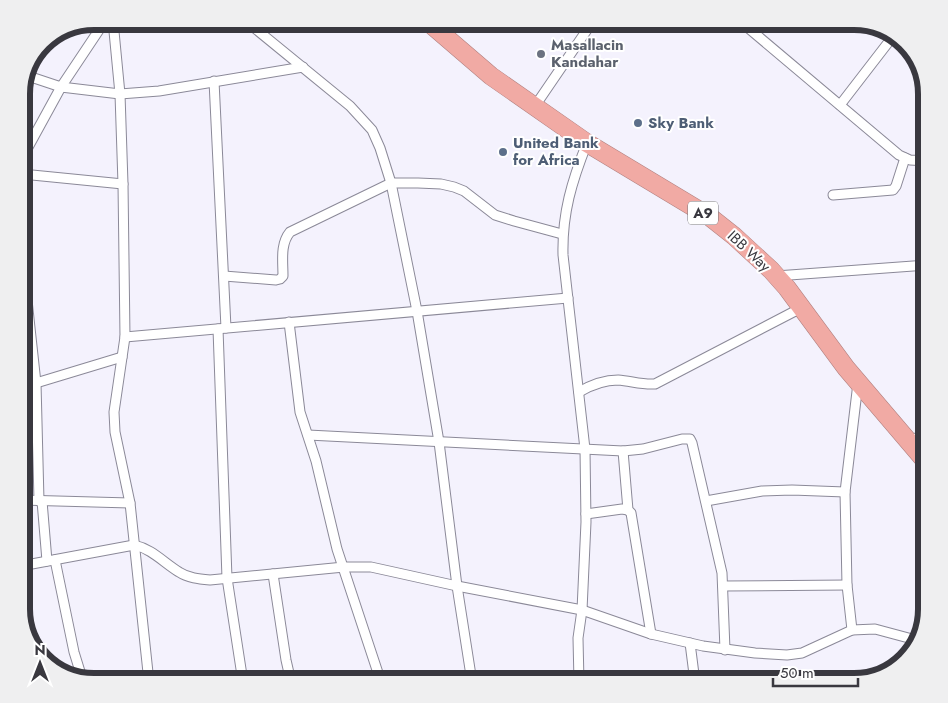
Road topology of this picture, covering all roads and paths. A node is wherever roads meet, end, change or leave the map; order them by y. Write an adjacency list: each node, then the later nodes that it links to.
1 (99, 30): 11 (street)
2 (114, 30): 12 (street)
3 (257, 30): 8 (street)
4 (437, 30): 14 (highway, IBB Way / A9)
5 (587, 30): 14 (street)
6 (758, 30): 13 (street)
7 (889, 41): 13 (street)
8 (302, 66): 10 (street); 21 (street)
9 (32, 78): 11 (street)
10 (214, 81): 12 (street); 25 (street)
11 (60, 87): 12 (street); 15 (street)
12 (120, 94): 20 (street)
13 (840, 105): 17 (street)
14 (535, 106): 16 (highway, IBB Way / A9)
15 (30, 143)
16 (587, 143): 23 (street); 26 (highway, IBB Way / A9)
17 (906, 158): 18 (street); 22 (street)
18 (918, 160)
19 (30, 175): 20 (street)
20 (123, 184): 33 (street)
21 (391, 184): 23 (street); 25 (street); 29 (street)
22 (833, 195)
23 (562, 234): 27 (street)
24 (918, 266): 26 (street)
25 (224, 276): 32 (street)
26 (776, 276): 28 (highway, IBB Way / A9)
27 (568, 298): 29 (street); 37 (street)
28 (801, 308): 35 (highway, IBB Way / A9); 37 (street)
29 (417, 311): 30 (street); 41 (street)
30 (289, 322): 32 (street); 38 (street)
31 (30, 328): 36 (street)
32 (222, 328): 33 (street); 57 (street)
33 (125, 337): 34 (street)
34 (122, 357): 36 (street); 49 (street)
35 (858, 382): 40 (highway, IBB Way / A9); 45 (street)
36 (36, 383): 47 (street)
37 (579, 392): 42 (street)
38 (308, 435): 41 (street); 55 (street)
39 (918, 438): 40 (street)
40 (907, 440): 44 (highway, IBB Way / A9)
41 (438, 442): 42 (street); 59 (street)
42 (585, 449): 43 (street); 51 (street)
43 (623, 451): 48 (street); 50 (street)
44 (918, 453)
45 (845, 492): 48 (street); 58 (street)
46 (30, 500): 47 (street)
47 (40, 501): 49 (street); 53 (street)
48 (706, 501): 60 (street)
49 (130, 504): 52 (street)
50 (628, 510): 51 (street); 63 (street)
51 (586, 514): 61 (street)
52 (134, 545): 53 (street); 57 (street); 68 (street)
53 (51, 561): 54 (street); 67 (street)
54 (30, 564)
55 (344, 567): 56 (street); 59 (street); 71 (street)
56 (273, 574): 57 (street); 70 (street)
57 (227, 578): 69 (street)
58 (847, 585): 60 (street); 62 (street)
59 (457, 586): 61 (street); 72 (street)
60 (723, 586): 66 (street)
61 (582, 610): 63 (street); 73 (street)
62 (852, 630): 64 (street); 66 (street)
63 (651, 634): 65 (street)
64 (910, 638)
65 (690, 643): 66 (street); 74 (street)
66 (725, 650)
67 (80, 671)
68 (148, 673)
69 (242, 673)
70 (290, 673)
71 (378, 673)
72 (471, 673)
73 (579, 673)
74 (693, 673)

